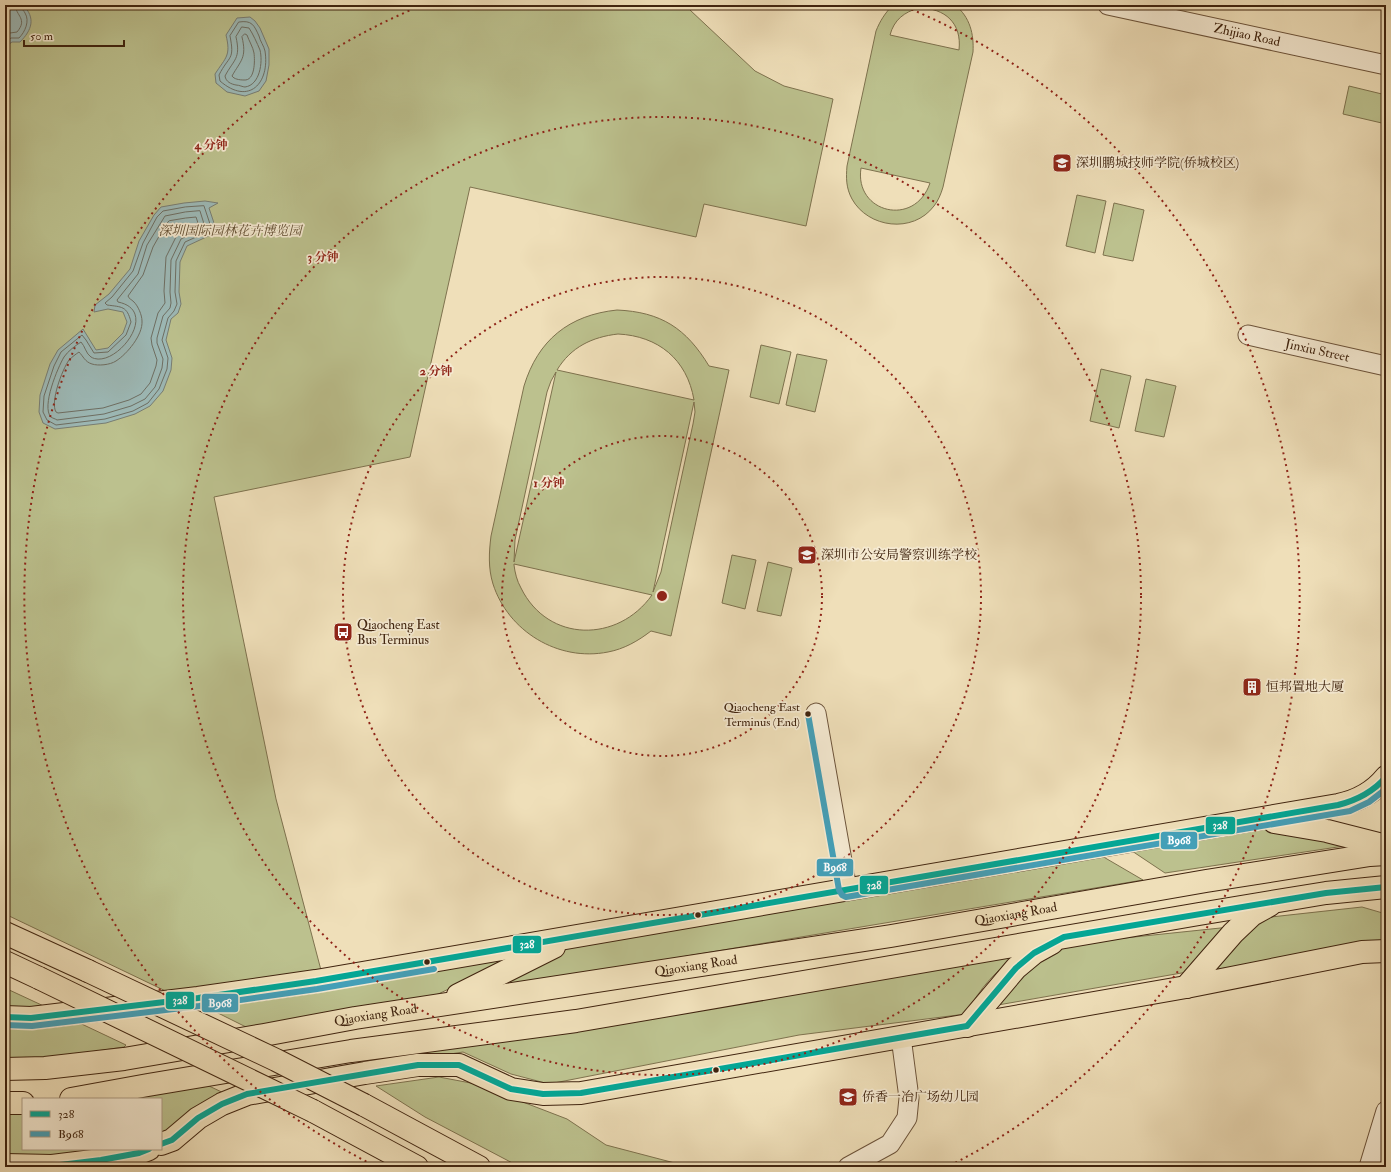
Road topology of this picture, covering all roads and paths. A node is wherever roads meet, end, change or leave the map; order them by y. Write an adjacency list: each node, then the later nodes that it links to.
1 (1108, 5): 2 (street, Zhijiao Road)
2 (1386, 65)
3 (1248, 336): 4 (street, Jinxiu Street)
4 (1386, 366)
5 (816, 713): 11 (street)
6 (1386, 778): 7 (main road)
7 (1251, 819): 8 (main road); 11 (main road)
8 (1386, 846)
9 (1386, 854): 19 (main road, Qiaoxiang Road)
10 (1386, 887): 12 (main road)
11 (847, 889): 14 (main road)
12 (1278, 901): 15 (main road); 18 (main road)
13 (5, 933): 33 (main road, bridge)
14 (577, 936): 19 (main road); 20 (main road)
15 (1064, 937): 21 (main road); 24 (main road)
16 (1386, 951): 18 (main road)
17 (5, 962): 32 (main road, bridge)
18 (1186, 988): 21 (main road)
19 (438, 1004): 23 (main road, Qiaoxiang Road)
20 (5, 1018)
21 (967, 1026): 22 (main road)
22 (901, 1037): 28 (main road); 34 (street)
23 (5, 1069)
24 (76, 1098)
25 (5, 1103): 26 (main road)
26 (22, 1103)
27 (1386, 1111): 35 (street)
28 (162, 1144)
29 (146, 1150): 31 (main road)
30 (5, 1164): 31 (main road)
31 (52, 1167)
32 (417, 1167)
33 (479, 1167)
34 (848, 1167)
35 (1369, 1167)

